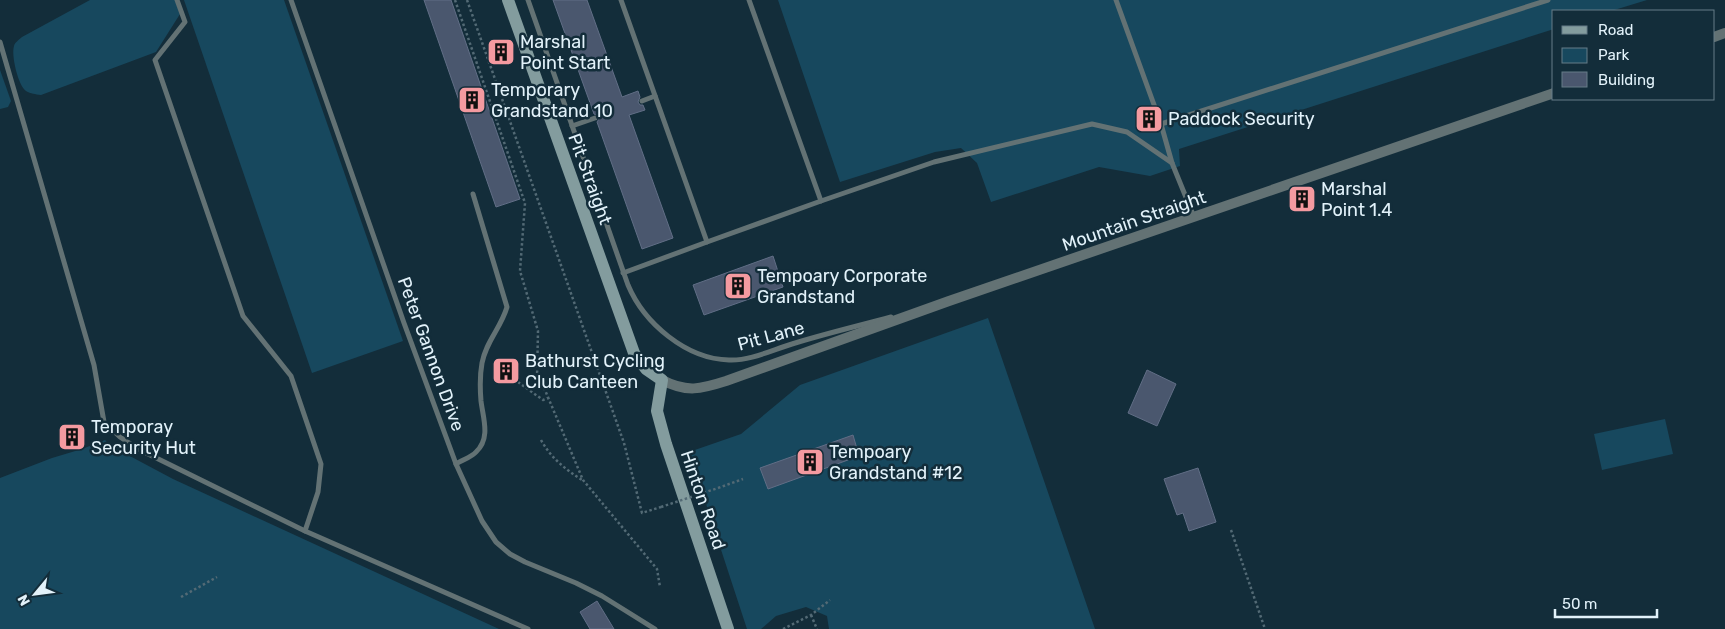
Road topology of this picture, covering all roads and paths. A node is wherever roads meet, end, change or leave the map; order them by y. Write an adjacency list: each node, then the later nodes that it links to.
1 (178, 0): 33 (lane)
2 (291, 0): 29 (lane, Peter Gannon Drive)
3 (456, 0): 27 (path)
4 (467, 0): 30 (path, bridge)
5 (508, 0): 25 (street, Pit Straight)
6 (528, 0): 17 (lane, Pit Lane)
7 (621, 0): 13 (lane)
8 (749, 0): 20 (lane)
9 (1116, 0): 16 (lane)
10 (1548, 0): 16 (lane)
11 (0, 42): 33 (lane)
12 (1552, 94): 21 (street, Mountain Straight)
13 (655, 96): 14 (lane); 22 (lane)
14 (642, 101)
15 (595, 118): 17 (lane)
16 (1161, 124): 18 (lane)
17 (572, 126): 23 (lane, Pit Lane)
18 (1172, 163): 20 (lane); 21 (lane)
19 (473, 194): 29 (lane)
20 (821, 201): 22 (lane)
21 (1194, 217): 24 (street, Mountain Straight)
22 (707, 242): 23 (lane)
23 (623, 273): 24 (lane, Pit Lane)
24 (949, 301): 25 (street, Mountain Straight)
25 (662, 380): 41 (street, Hinton Road)
26 (518, 382): 27 (path)
27 (548, 398): 31 (path)
28 (542, 440): 31 (path)
29 (456, 464): 40 (lane, Peter Gannon Drive)
30 (743, 479)
31 (583, 480): 35 (path)
32 (1230, 530): 44 (path)
33 (305, 531): 39 (lane)
34 (217, 577): 36 (path)
35 (660, 587)
36 (181, 597)
37 (830, 600): 38 (path)
38 (811, 615): 42 (path); 43 (path)
39 (528, 629)
40 (655, 629)
41 (728, 629)
42 (783, 629)
43 (816, 629)
44 (1265, 629)

